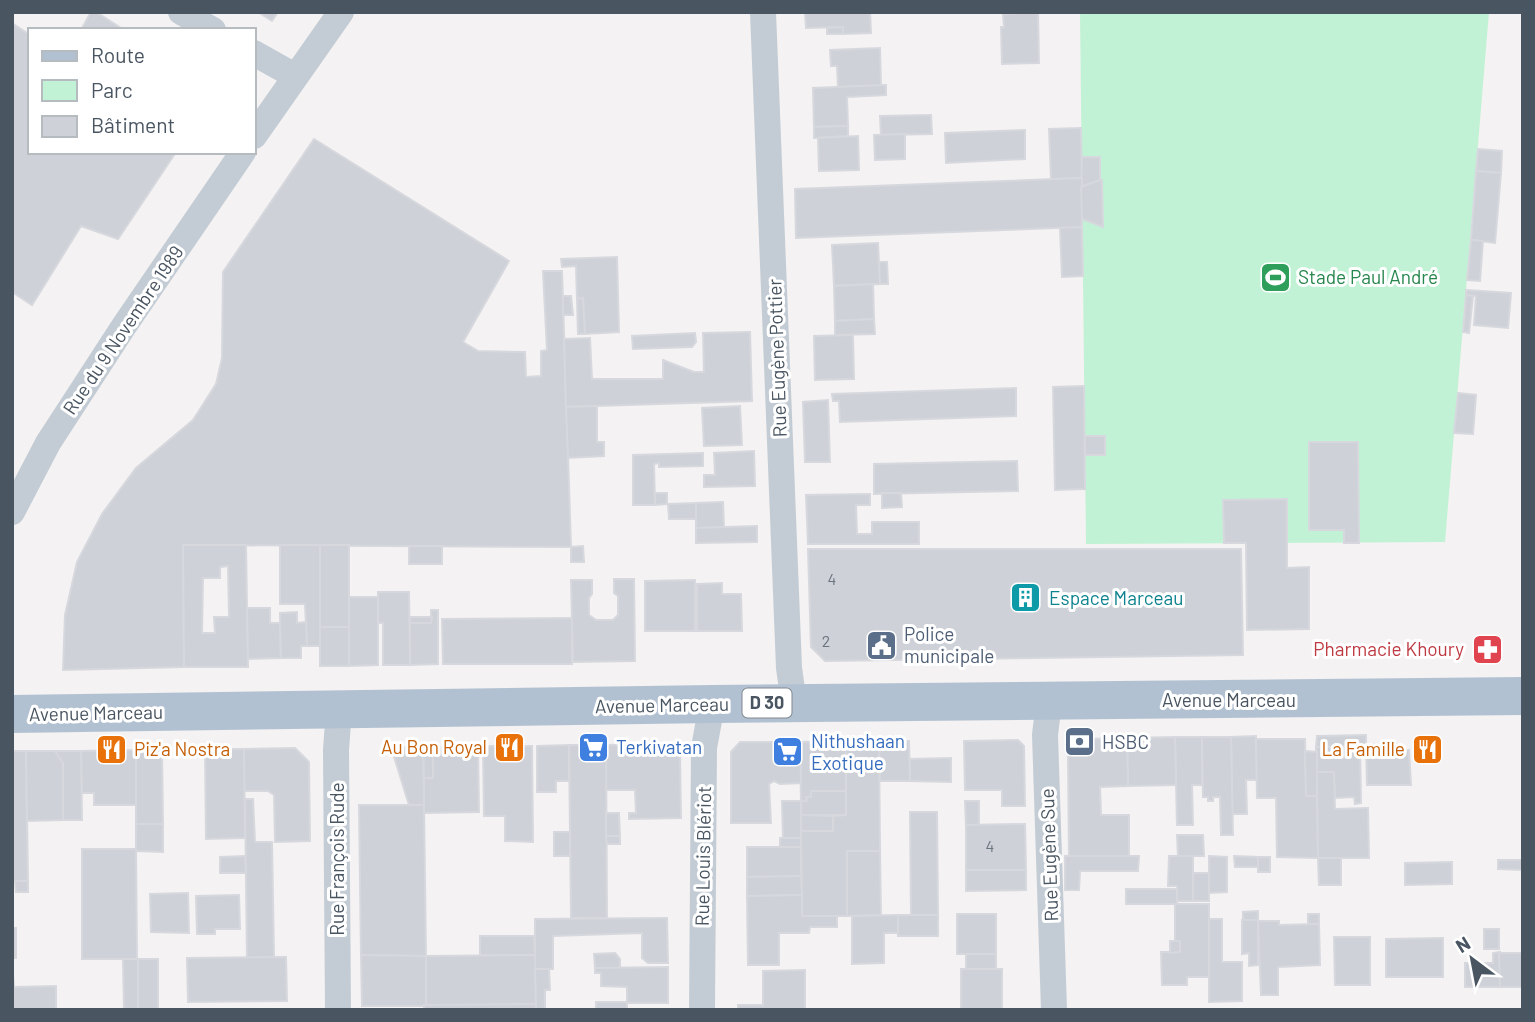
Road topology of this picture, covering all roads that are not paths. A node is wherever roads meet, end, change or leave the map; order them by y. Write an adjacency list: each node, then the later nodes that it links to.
1 (181, 12): 4 (street)
2 (341, 12): 6 (street)
3 (763, 12): 12 (street, Rue Eugène Pottier)
4 (209, 28)
5 (256, 53): 6 (street)
6 (295, 76): 7 (street)
7 (256, 133)
8 (242, 154): 9 (street, Rue du 9 Novembre 1989)
9 (12, 512)
10 (1523, 696): 11 (main road, Avenue Marceau / D 30)
11 (1049, 701): 12 (main road, Avenue Marceau / D 30); 18 (street, Rue Eugène Sue)
12 (794, 703): 13 (main road, Avenue Marceau / D 30)
13 (712, 704): 14 (main road, Avenue Marceau / D 30); 17 (street, Rue Louis Blériot)
14 (339, 709): 15 (main road, Avenue Marceau / D 30); 16 (street, Rue François Rude)
15 (12, 714)
16 (338, 1010)
17 (702, 1010)
18 (1054, 1010)

